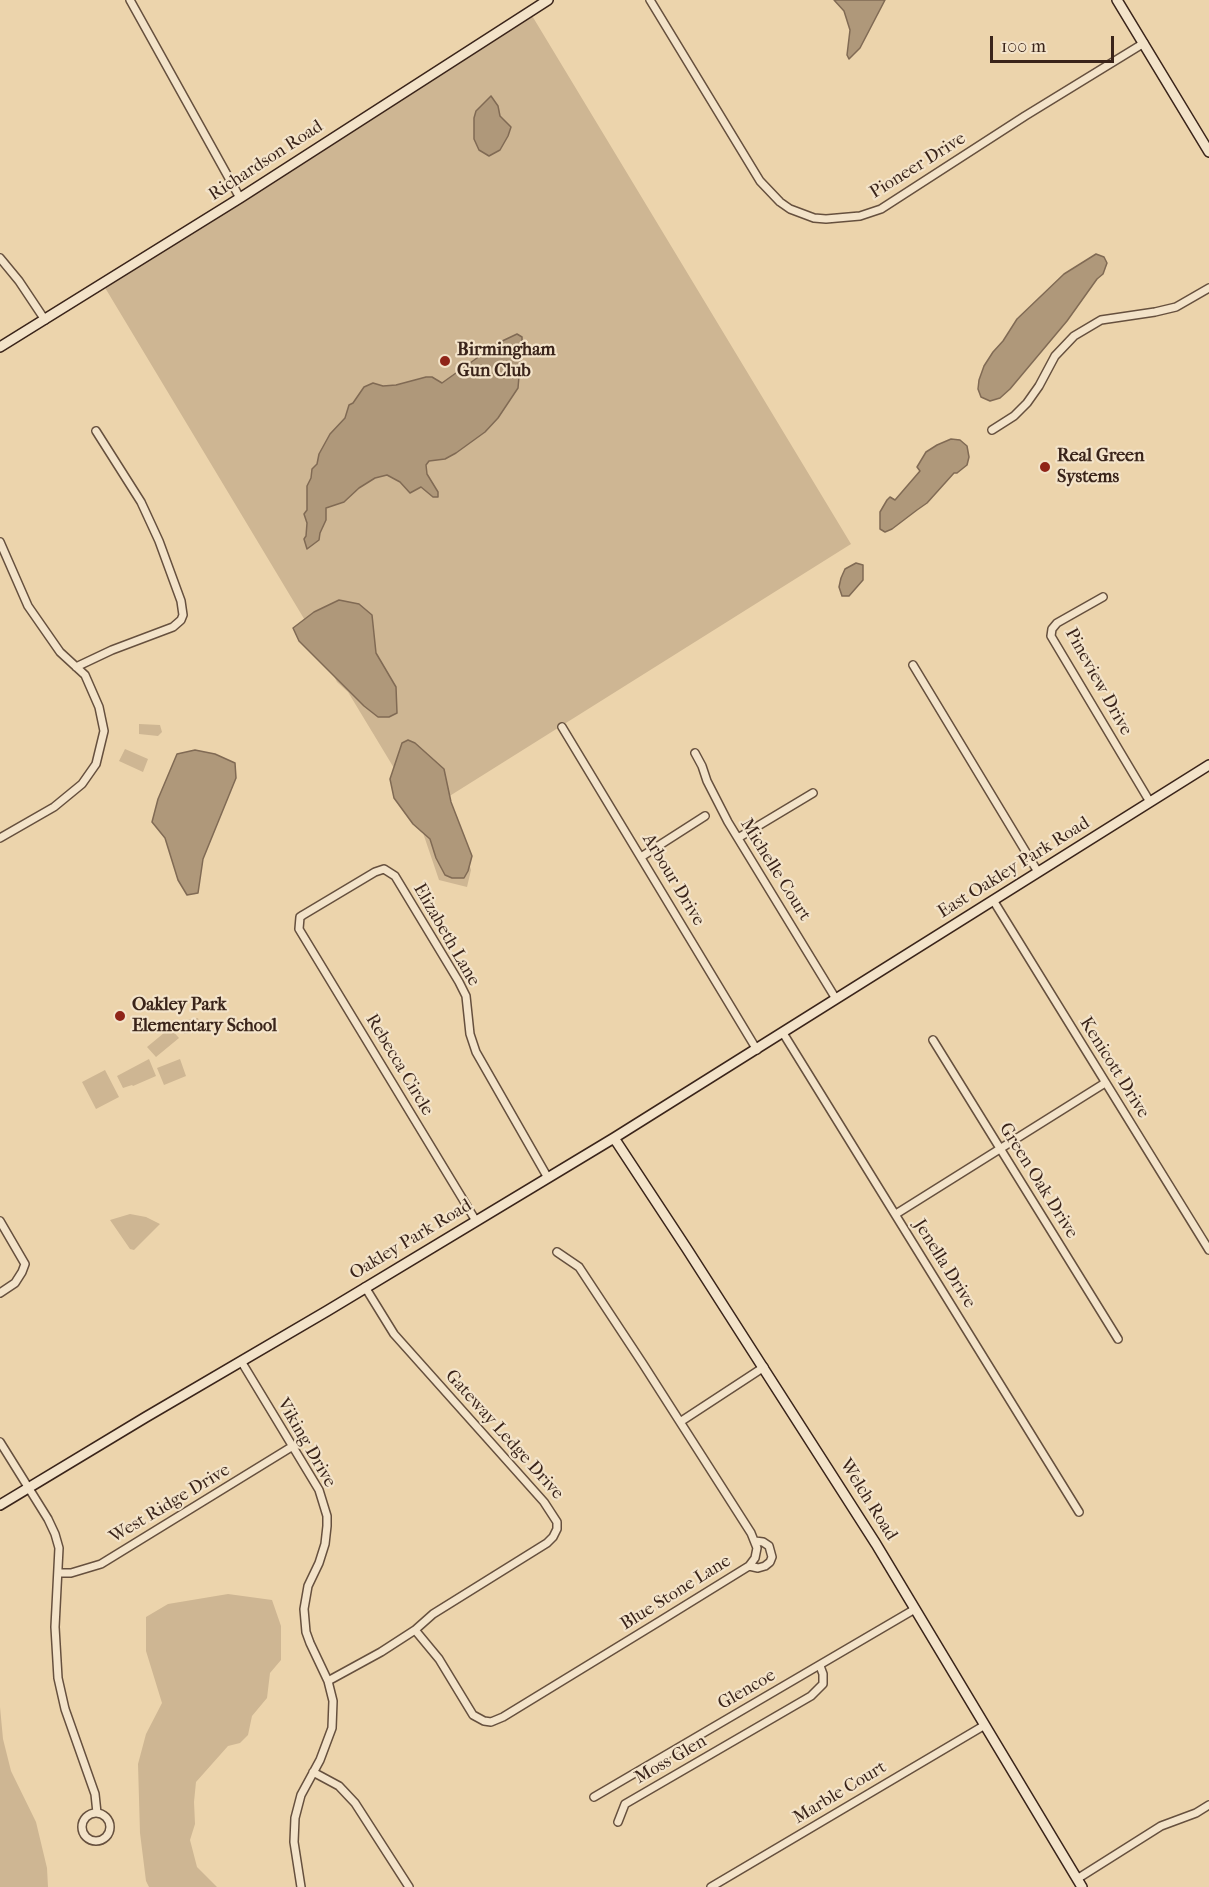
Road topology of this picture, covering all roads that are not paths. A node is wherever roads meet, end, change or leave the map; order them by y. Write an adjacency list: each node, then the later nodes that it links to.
1 (130, 0): 7 (street)
2 (548, 0): 7 (street, Richardson Road)
3 (650, 0): 5 (street, Pioneer Drive)
4 (1117, 0): 5 (street)
5 (1144, 43): 6 (street)
6 (1209, 152)
7 (240, 198): 10 (street, Richardson Road)
8 (0, 258): 10 (street)
9 (1209, 288): 12 (street)
10 (45, 320): 11 (street, Richardson Road)
11 (0, 347)
12 (992, 430)
13 (96, 431): 17 (street)
14 (0, 542): 17 (street)
15 (1103, 597): 22 (street, Pineview Drive)
16 (914, 665): 27 (street)
17 (76, 668): 24 (street)
18 (562, 727): 26 (street, Arbour Drive)
19 (695, 753): 25 (street, Michelle Court)
20 (1209, 765): 22 (street, East Oakley Park Road)
21 (813, 793): 25 (street)
22 (1150, 802): 27 (street, East Oakley Park Road)
23 (705, 816): 26 (street)
24 (0, 838)
25 (738, 838): 30 (street, Michelle Court)
26 (641, 856): 33 (street, Arbour Drive)
27 (1038, 872): 28 (street, East Oakley Park Road)
28 (993, 900): 30 (street, East Oakley Park Road); 34 (street, Kenicott Drive)
29 (299, 923): 37 (street, Elizabeth Lane); 40 (street, Rebecca Circle)
30 (837, 999): 31 (street, Oakley Park Road)
31 (783, 1033): 33 (street, Oakley Park Road); 38 (street, Jenella Drive)
32 (933, 1040): 36 (street, Green Oak Drive)
33 (757, 1050): 35 (street, Oakley Park Road)
34 (1105, 1083): 36 (street); 41 (street, Kenicott Drive)
35 (614, 1138): 37 (street, Oakley Park Road); 47 (street, Welch Road)
36 (1000, 1149): 38 (street); 45 (street, Green Oak Drive)
37 (548, 1179): 40 (street, Oakley Park Road)
38 (896, 1214): 53 (street, Jenella Drive)
39 (0, 1221): 44 (street)
40 (476, 1221): 43 (street, Oakley Park Road)
41 (1209, 1250)
42 (557, 1252): 48 (street)
43 (365, 1287): 46 (street, Oakley Park Road); 58 (street, Gateway Ledge Drive)
44 (0, 1293)
45 (1118, 1339)
46 (241, 1361): 50 (street, Viking Drive); 51 (street, Oakley Park Road)
47 (764, 1367): 48 (street); 57 (street, Welch Road)
48 (680, 1422): 54 (street)
49 (0, 1442): 51 (street)
50 (293, 1446): 56 (street, West Ridge Drive); 60 (street, Viking Drive)
51 (29, 1488): 52 (street, Oakley Park Road); 56 (street)
52 (0, 1505)
53 (1079, 1512)
54 (754, 1541): 55 (street, Blue Stone Lane); 55 (street)
55 (748, 1566): 58 (street, Blue Stone Lane)
56 (58, 1573): 65 (street)
57 (915, 1609): 59 (street, Glencoe); 61 (street, Welch Road)
58 (415, 1630): 60 (street, Gateway Ledge Drive)
59 (820, 1666): 63 (street, Glencoe); 66 (street, Moss Glen)
60 (328, 1681): 62 (street, Viking Drive)
61 (985, 1725): 67 (street, Welch Road); 70 (street, Marble Court)
62 (313, 1772): 68 (street, Viking Drive); 69 (street)
63 (594, 1797)
64 (1209, 1805): 67 (street)
65 (98, 1813): 65 (street)
66 (618, 1822)
67 (1079, 1883)
68 (301, 1887)
69 (409, 1887)
70 (711, 1887)

